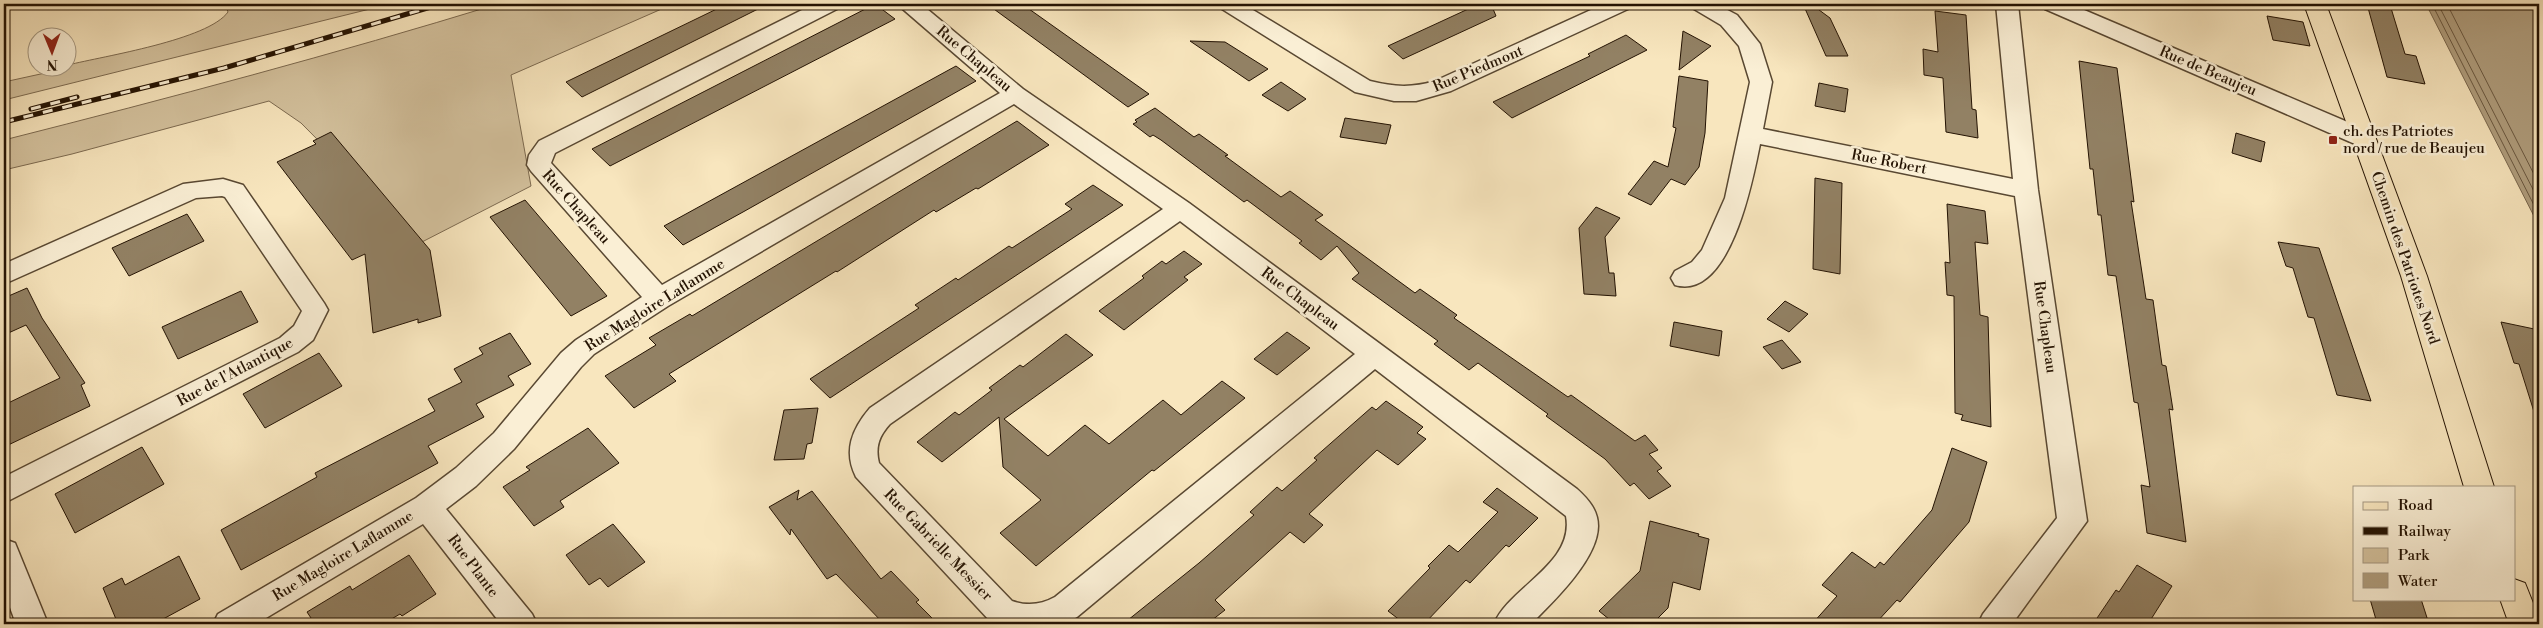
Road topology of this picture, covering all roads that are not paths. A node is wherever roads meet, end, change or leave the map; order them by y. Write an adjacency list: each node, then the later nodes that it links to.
1 (830, 4): 16 (street, Rue Chapleau)
2 (908, 4): 9 (street, Rue Chapleau)
3 (1229, 4): 4 (street, Rue Piedmont)
4 (1622, 4)
5 (1701, 4): 10 (street)
6 (2007, 4): 12 (street, Rue Chapleau)
7 (2052, 4): 11 (street, Rue de Beaujeu)
8 (2315, 4): 11 (main road, Chemin des Patriotes Nord)
9 (1016, 94): 13 (street, Rue Chapleau); 16 (street, Rue Magloire Laflamme)
10 (1751, 134): 12 (street, Rue Robert); 15 (street)
11 (2363, 138): 18 (main road, Chemin des Patriotes Nord)
12 (2026, 190): 27 (street, Rue Chapleau)
13 (1180, 209): 17 (street, Rue Chapleau); 17 (street, Rue Gabrielle Messier)
14 (4, 275): 19 (street, Rue de l'Atlantique)
15 (1684, 278)
16 (659, 300): 20 (street, Rue Magloire Laflamme)
17 (1374, 354): 26 (street, Rue Chapleau)
18 (2479, 486)
19 (4, 491)
20 (426, 507): 24 (street, Rue Magloire Laflamme); 25 (street, Rue Plante)
21 (4, 552): 23 (street)
22 (2516, 599): 28 (main road)
23 (32, 624)
24 (229, 624)
25 (521, 624)
26 (1510, 624)
27 (1994, 624)
28 (2525, 624)

